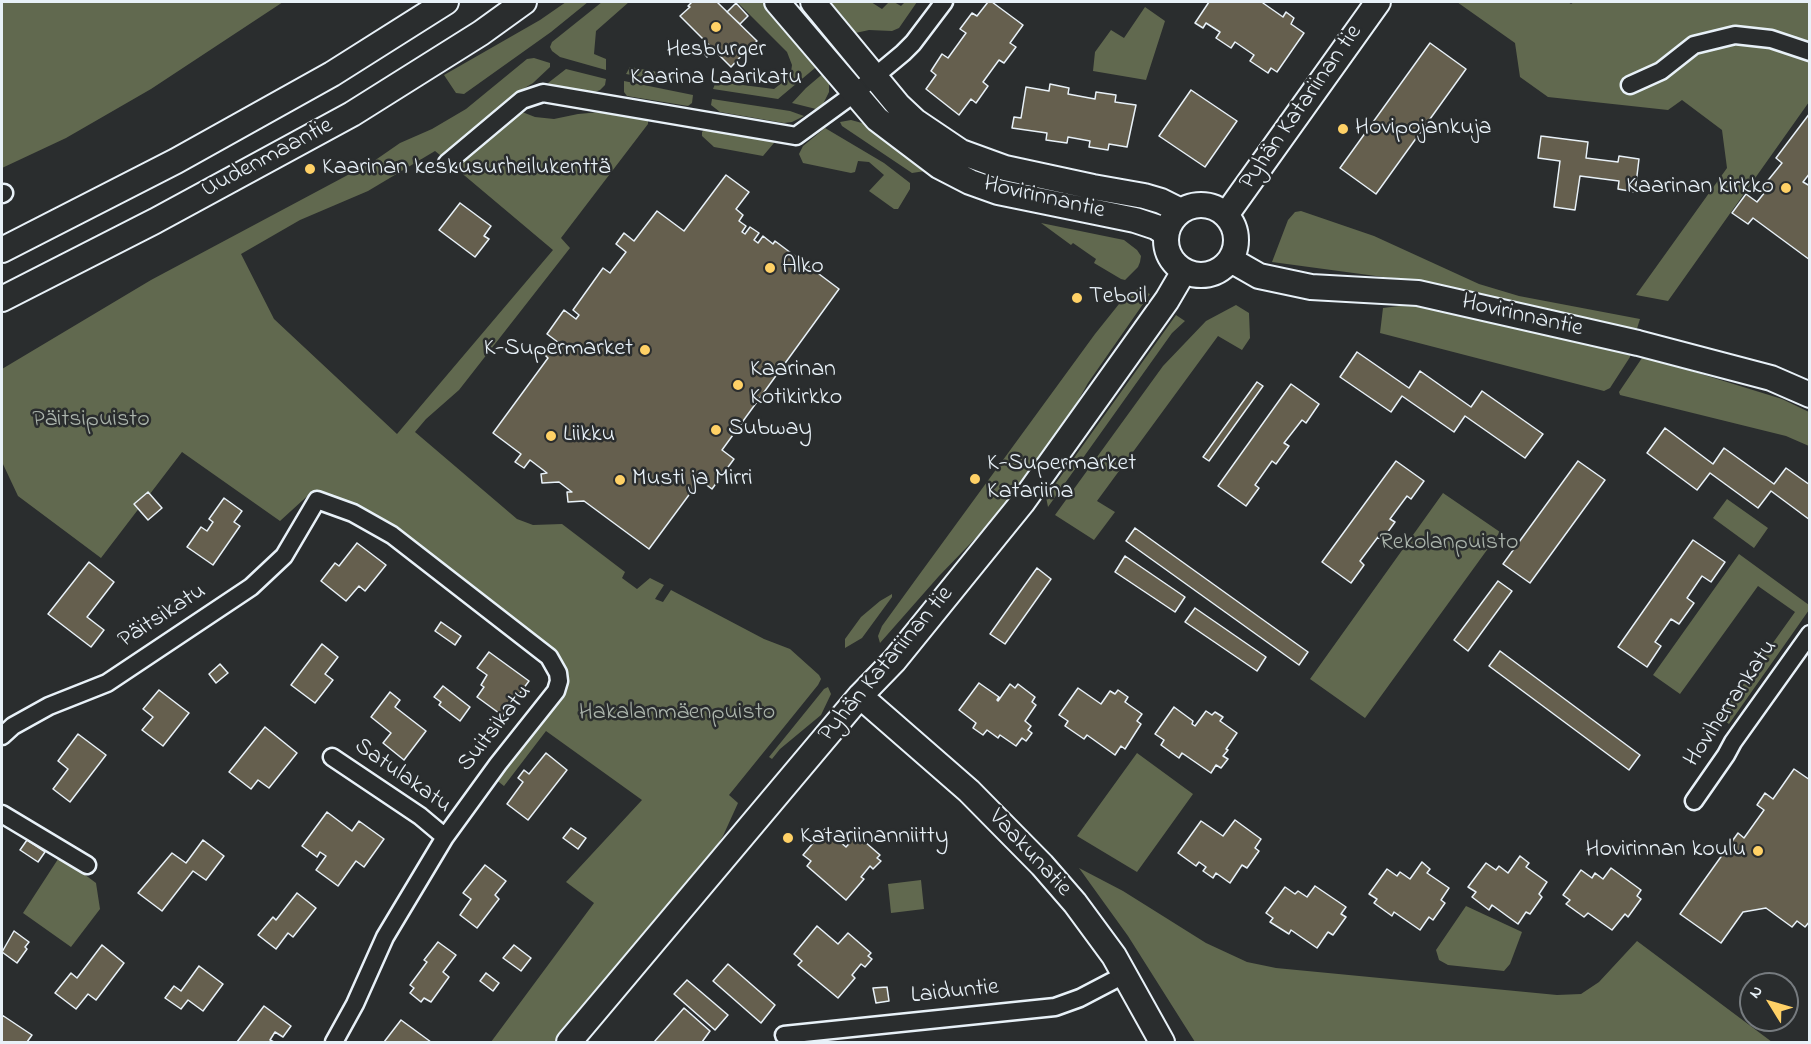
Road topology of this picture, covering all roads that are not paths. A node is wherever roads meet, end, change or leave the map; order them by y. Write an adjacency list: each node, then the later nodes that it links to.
1 (446, 2): 15 (street, Uudenmaantie)
2 (524, 2): 18 (street, Uudenmaantie)
3 (777, 2): 10 (street, Hovirinnantie)
4 (813, 2): 8 (street, Hovirinnantie)
5 (944, 2): 8 (street)
6 (1378, 2): 13 (street, Pyhän Katariinan tie)
7 (1809, 52): 9 (street)
8 (876, 76): 10 (street); 12 (street, Hovirinnantie)
9 (1630, 85)
10 (855, 93): 11 (street); 14 (street, Hovirinnantie)
11 (447, 163)
12 (1181, 211): 13 (street); 14 (street)
13 (1226, 215): 16 (street)
14 (1166, 234): 17 (street)
15 (2, 250)
16 (1231, 260): 17 (street); 19 (street, Hovirinnantie)
17 (1184, 271): 22 (street, Pyhän Katariinan tie)
18 (2, 299)
19 (1807, 389)
20 (317, 500): 23 (street, Päitsikatu); 27 (street, Suitsikatu)
21 (1809, 634): 25 (street, Hoviherrankatu)
22 (860, 696): 29 (street, Vaakunatie); 32 (street, Pyhän Katariinan tie)
23 (2, 736)
24 (332, 758): 27 (street, Satulakatu)
25 (1694, 801)
26 (2, 814): 28 (street)
27 (445, 837): 31 (street, Suitsikatu)
28 (87, 864)
29 (1124, 975): 30 (street, Laiduntie); 33 (street, Vaakunatie)
30 (784, 1035)
31 (334, 1042)
32 (569, 1042)
33 (1162, 1042)

